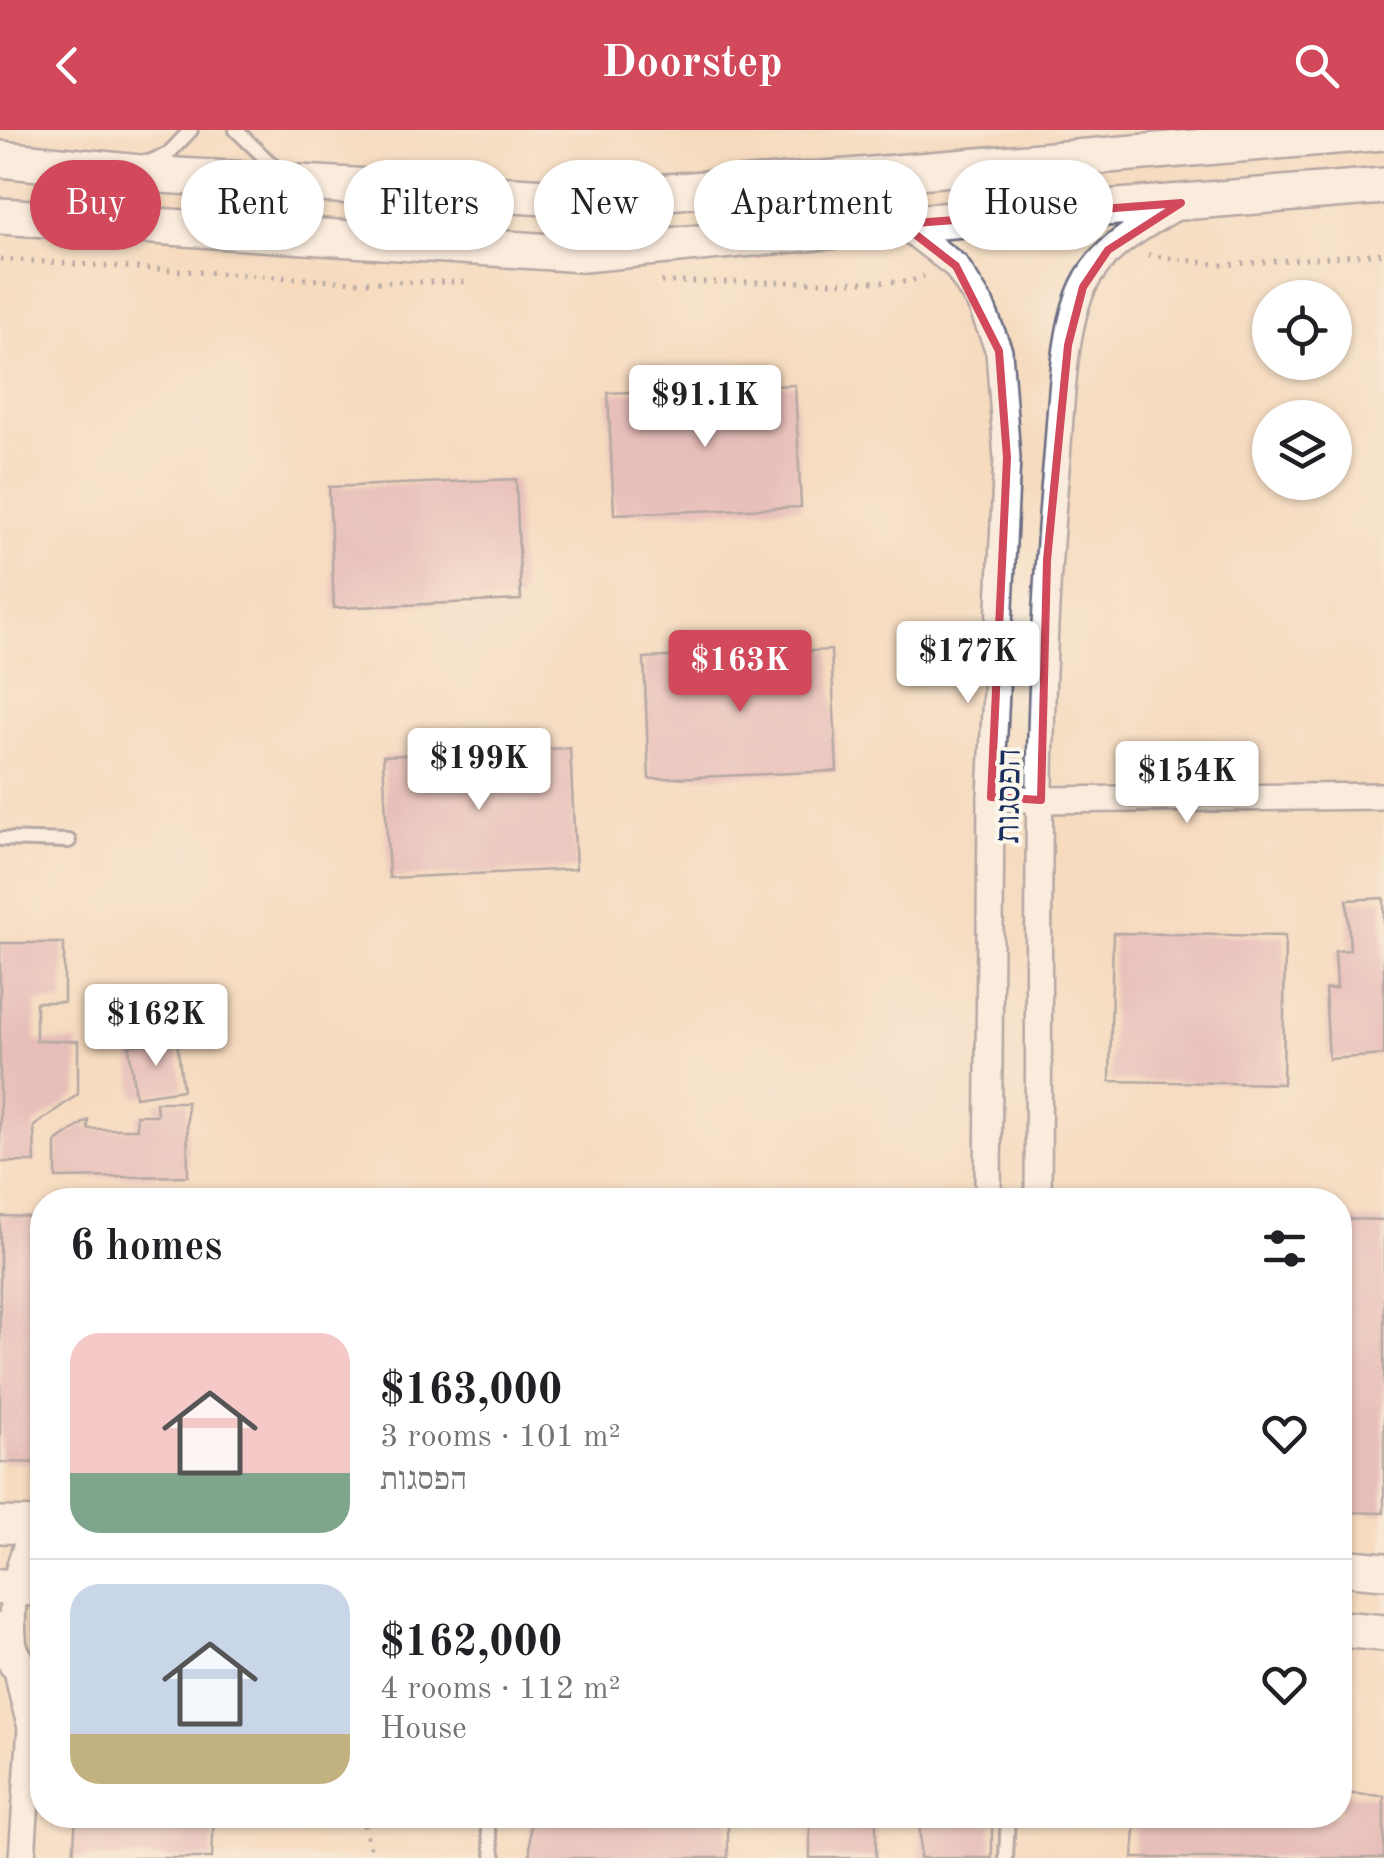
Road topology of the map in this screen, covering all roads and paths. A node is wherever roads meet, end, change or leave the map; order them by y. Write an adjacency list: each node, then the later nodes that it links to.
1 (191, 130): 5 (lane)
2 (236, 130): 6 (lane)
3 (1384, 132): 8 (main road)
4 (0, 160): 7 (main road)
5 (153, 160)
6 (267, 160)
7 (30, 163)
8 (324, 186)
9 (1384, 186): 10 (main road)
10 (1182, 203): 12 (main road); 17 (street, הפסגות)
11 (0, 216): 13 (main road)
12 (928, 222)
13 (694, 244)
14 (928, 244): 16 (street, הפסגות)
15 (1384, 796): 17 (street)
16 (991, 797): 17 (street); 20 (street, הפסגות)
17 (1041, 800): 21 (street, הפסגות)
18 (0, 838): 19 (lane)
19 (69, 840)
20 (988, 1188)
21 (1038, 1188)
22 (29, 1534): 25 (street)
23 (1352, 1568): 24 (main road)
24 (1384, 1571)
25 (19, 1588): 28 (street)
26 (1352, 1630): 27 (main road)
27 (1384, 1633)
28 (8, 1646): 29 (street)
29 (30, 1723)
30 (30, 1742): 34 (street)
31 (365, 1828): 35 (path)
32 (488, 1828): 36 (lane)
33 (1007, 1828): 37 (lane)
34 (22, 1858)
35 (374, 1858)
36 (494, 1858)
37 (1006, 1858)

